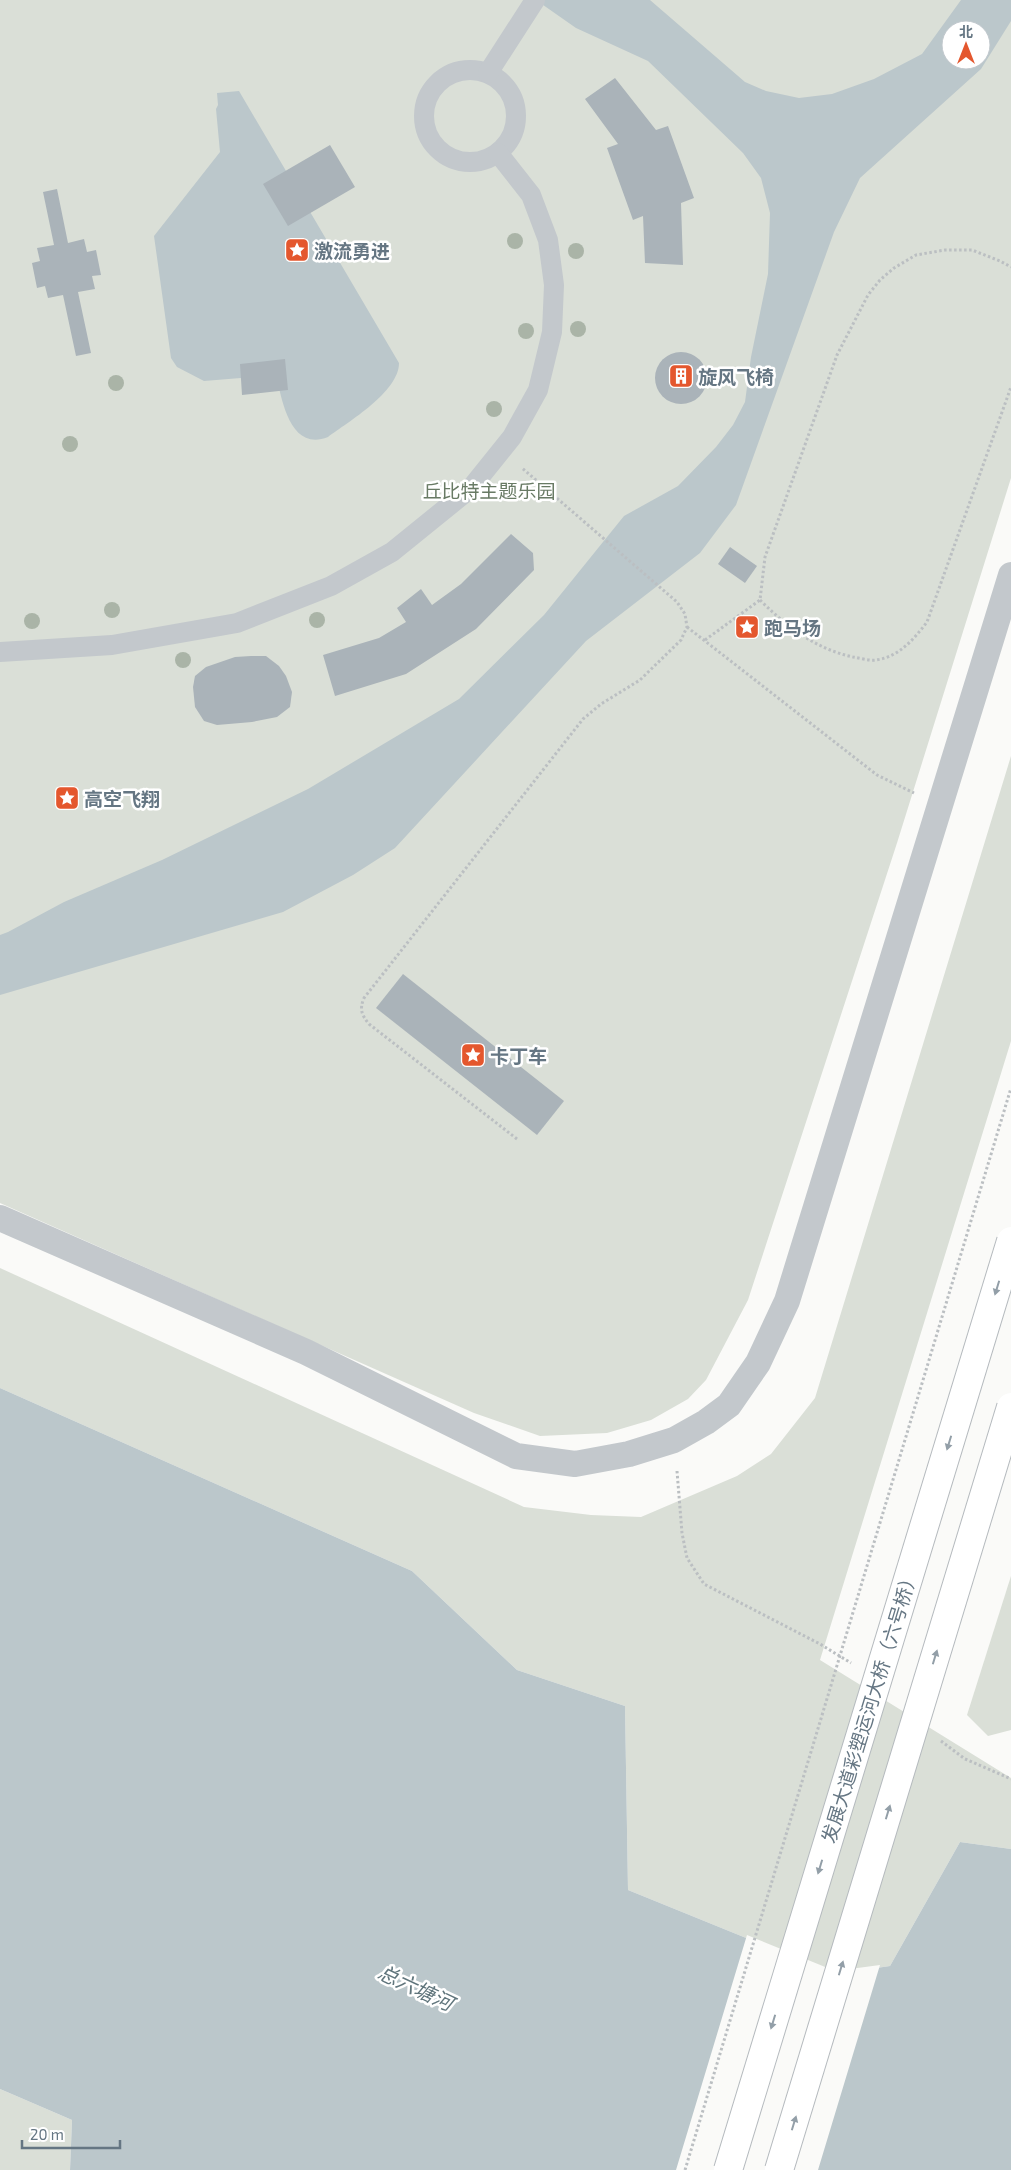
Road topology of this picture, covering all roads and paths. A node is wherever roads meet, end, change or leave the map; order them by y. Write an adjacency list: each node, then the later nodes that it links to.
1 (534, 1): 2 (street)
2 (488, 73): 3 (street); 3 (street)
3 (498, 154): 6 (street)
4 (1011, 267): 8 (path)
5 (1011, 387): 8 (path)
6 (502, 450): 9 (path); 11 (street)
7 (1011, 575): 12 (street)
8 (760, 600): 10 (path)
9 (687, 627): 10 (path); 14 (path)
10 (705, 640): 12 (path)
11 (0, 652)
12 (940, 803): 18 (street)
13 (1011, 1088): 22 (path, bridge)
14 (517, 1139)
15 (0, 1218): 18 (street)
16 (1011, 1241): 23 (main road, 发展大道彩塑运河大桥（六号桥）, one-way to 23, bridge)
17 (1011, 1407): 24 (main road, one-way to 17, bridge)
18 (674, 1440): 19 (path)
19 (860, 1668)
20 (934, 1735): 21 (path)
21 (1011, 1779)
22 (685, 2170)
23 (728, 2170)
24 (780, 2170)

